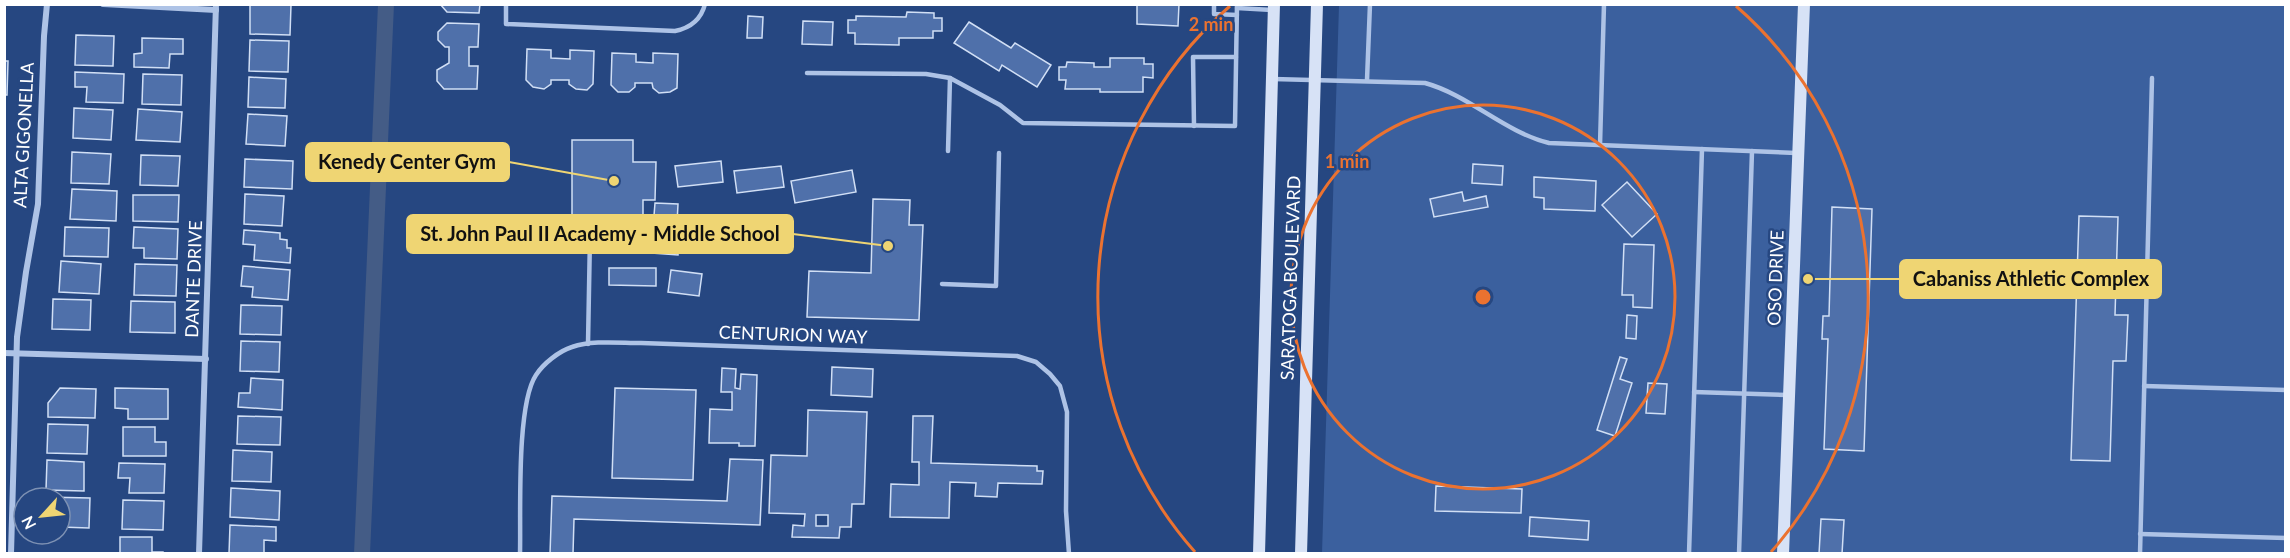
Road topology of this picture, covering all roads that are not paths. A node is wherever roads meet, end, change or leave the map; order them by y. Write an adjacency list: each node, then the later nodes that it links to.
1 (47, 4): 32 (street, ALTA GIGONELLA)
2 (103, 4): 11 (street)
3 (506, 4): 4 (lane)
4 (705, 4)
5 (1214, 4): 13 (lane)
6 (1317, 4): 19 (main road, SARATOGA BOULEVARD)
7 (1370, 4): 20 (lane)
8 (1604, 4): 22 (lane)
9 (1804, 4): 27 (main road, OSO DRIVE)
10 (1237, 6): 12 (lane); 13 (lane)
11 (216, 7): 33 (street, DANTE DRIVE)
12 (1274, 7): 18 (main road, SARATOGA BOULEVARD)
13 (1237, 15): 14 (lane)
14 (1236, 57): 21 (lane); 21 (lane)
15 (807, 73): 16 (lane)
16 (950, 78): 21 (lane); 24 (lane)
17 (2152, 78): 34 (lane)
18 (1273, 79): 19 (lane); 45 (main road, SARATOGA BOULEVARD)
19 (1314, 80): 20 (lane); 46 (main road, SARATOGA BOULEVARD)
20 (1368, 80): 22 (lane)
21 (1194, 126)
22 (1600, 145): 23 (lane)
23 (1702, 149): 25 (lane); 36 (lane)
24 (948, 151)
25 (1752, 151): 27 (lane); 37 (lane)
26 (999, 153): 29 (lane)
27 (1799, 153): 38 (main road, OSO DRIVE)
28 (590, 237): 30 (lane)
29 (942, 284)
30 (588, 344): 43 (lane, CENTURION WAY); 44 (lane, CENTURION WAY)
31 (4, 353): 32 (street)
32 (16, 353): 33 (street); 41 (street, ALTA GIGONELLA)
33 (206, 359): 42 (street, DANTE DRIVE)
34 (2144, 386): 35 (lane); 39 (lane)
35 (2286, 390)
36 (1694, 392): 37 (lane); 47 (lane)
37 (1744, 393): 38 (lane); 48 (lane)
38 (1789, 395): 49 (main road, OSO DRIVE)
39 (2140, 534): 40 (lane); 50 (lane)
40 (2286, 538)
41 (11, 554)
42 (199, 554)
43 (520, 554)
44 (1069, 554)
45 (1259, 554)
46 (1301, 554)
47 (1689, 554)
48 (1739, 554)
49 (1783, 554)
50 (2140, 554)

